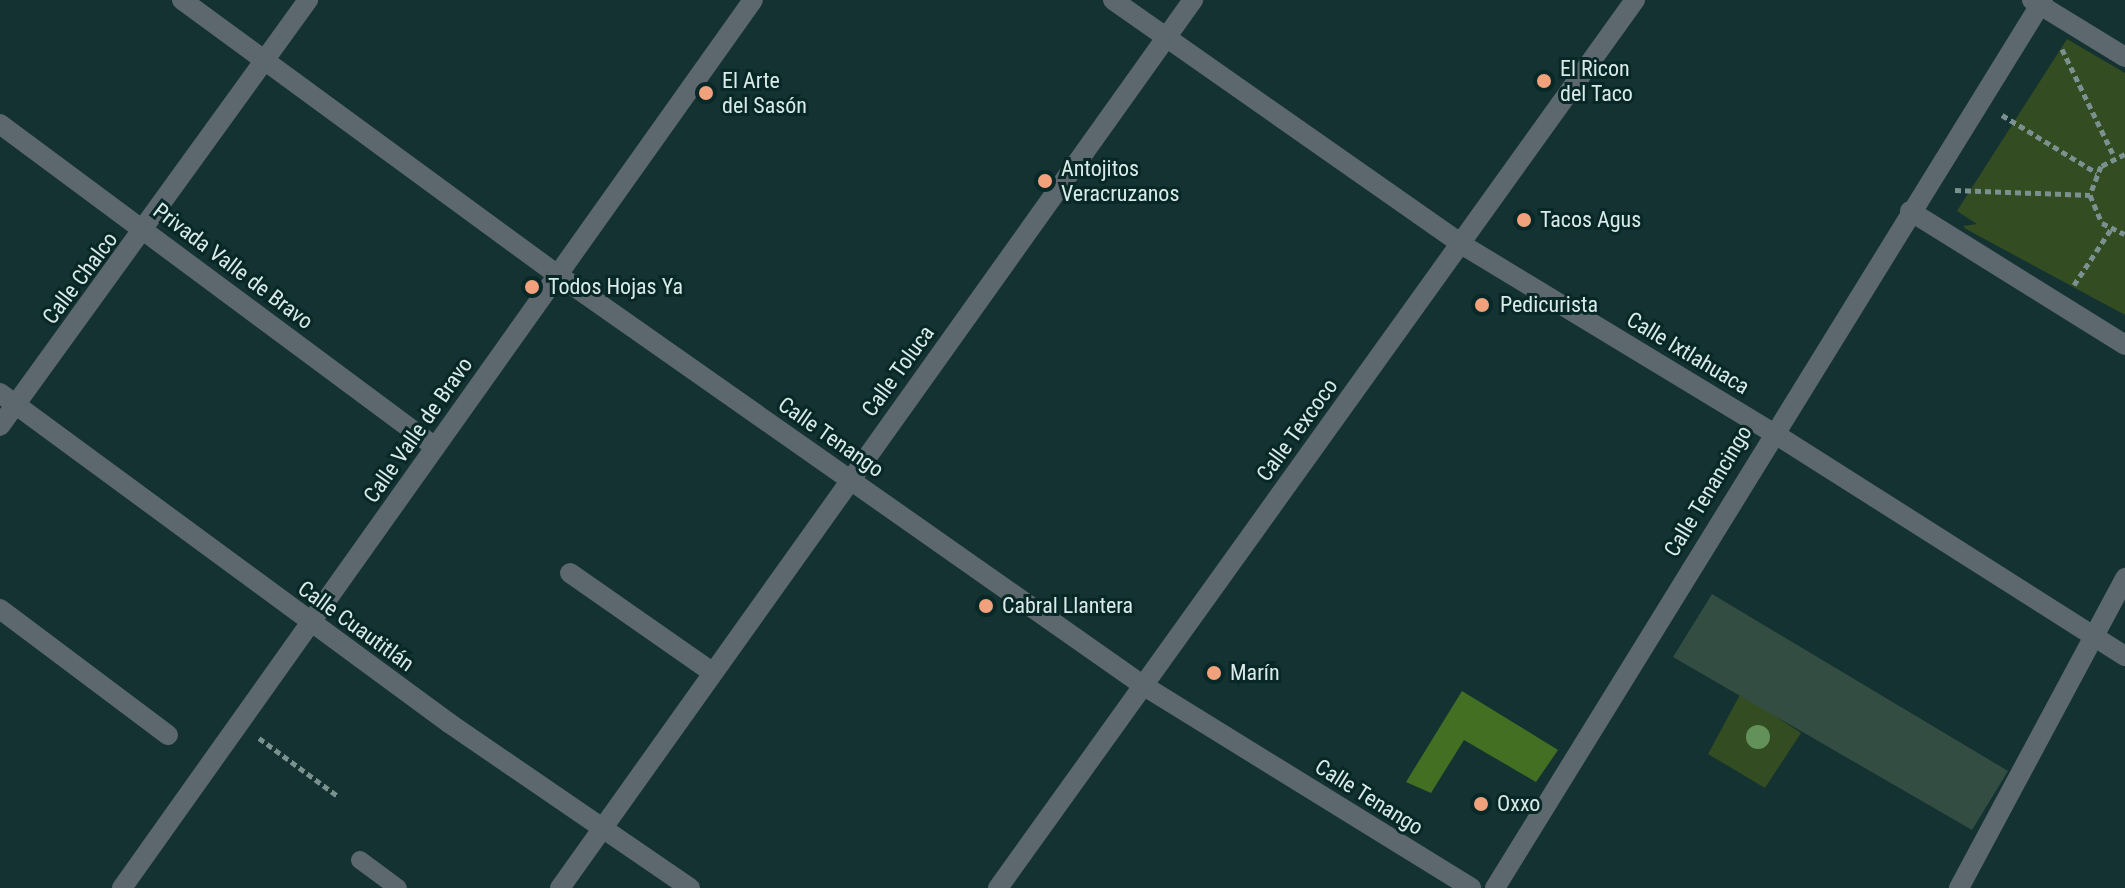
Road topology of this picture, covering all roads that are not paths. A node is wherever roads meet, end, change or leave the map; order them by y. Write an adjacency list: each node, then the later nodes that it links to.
1 (182, 0): 10 (street, Calle Tenango)
2 (308, 0): 10 (street, Calle Chalco)
3 (753, 0): 15 (street, Calle Valle de Bravo)
4 (1113, 0): 8 (street, Calle Ixtlahuaca)
5 (1193, 0): 8 (street, Calle Toluca)
6 (1635, 0): 14 (street, Calle Texcoco)
7 (2038, 2): 9 (street); 12 (street, Calle Tenancingo)
8 (1166, 38): 14 (street, Calle Ixtlahuaca); 21 (street, Calle Toluca)
9 (2125, 57)
10 (266, 58): 13 (street, Calle Chalco); 15 (street, Calle Tenango)
11 (0, 124): 13 (street, Privada Valle de Bravo)
12 (1910, 211): 16 (street); 19 (street, Calle Tenancingo)
13 (145, 230): 17 (street, Calle Chalco); 20 (street, Privada Valle de Bravo)
14 (1461, 244): 19 (street, Calle Ixtlahuaca); 29 (street, Calle Texcoco)
15 (558, 275): 20 (street, Calle Valle de Bravo); 21 (street, Calle Tenango)
16 (2125, 345)
17 (8, 399): 18 (street, Calle Chalco); 25 (street, Calle Cuautitlán)
18 (0, 426)
19 (1772, 432): 26 (street, Calle Ixtlahuaca); 39 (street, Calle Tenancingo)
20 (435, 447): 25 (street, Calle Valle de Bravo)
21 (850, 480): 28 (street, Calle Toluca); 29 (street, Calle Tenango)
22 (570, 573): 28 (street)
23 (2125, 578): 26 (street)
24 (0, 609): 30 (street)
25 (311, 623): 31 (street, Calle Cuautitlán); 33 (street, Calle Valle de Bravo)
26 (2094, 635): 27 (street, Calle Ixtlahuaca); 40 (street)
27 (2125, 656)
28 (712, 672): 31 (street, Calle Toluca)
29 (1141, 684): 37 (street, Calle Texcoco); 38 (street, Calle Tenango)
30 (168, 735)
31 (604, 829): 35 (street, Calle Toluca); 36 (street, Calle Cuautitlán)
32 (360, 860): 34 (lane)
33 (122, 888)
34 (398, 888)
35 (560, 888)
36 (690, 888)
37 (998, 888)
38 (1471, 888)
39 (1495, 888)
40 (1959, 888)

